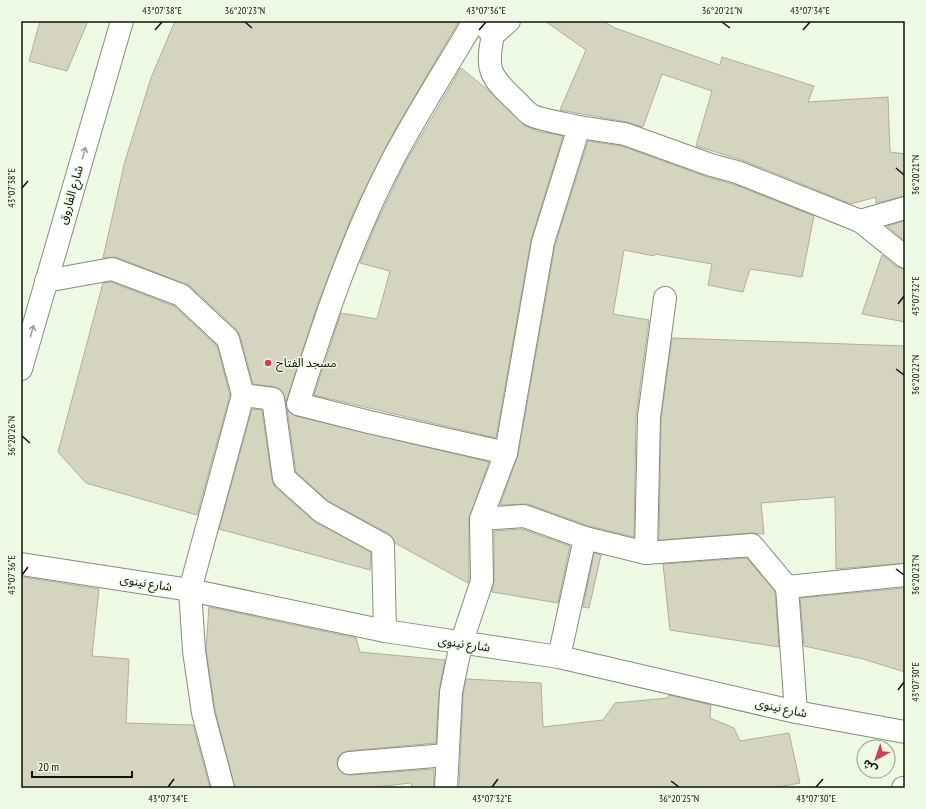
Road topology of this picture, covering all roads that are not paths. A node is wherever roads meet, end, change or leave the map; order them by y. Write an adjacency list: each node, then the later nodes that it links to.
1 (122, 21): 9 (street, شارع الفاروق, one-way to 1)
2 (474, 21): 14 (street)
3 (509, 21): 4 (street)
4 (487, 28): 5 (street)
5 (580, 127): 7 (street); 15 (street)
6 (905, 208): 7 (street)
7 (860, 221): 8 (street)
8 (905, 257)
9 (46, 281): 11 (street, شارع الفاروق, one-way to 9); 12 (street)
10 (665, 298): 18 (street)
11 (21, 369)
12 (243, 395): 13 (street); 22 (street)
13 (273, 399): 14 (street); 23 (street)
14 (298, 404): 15 (street)
15 (506, 453): 16 (street)
16 (481, 518): 17 (street); 24 (street)
17 (585, 538): 18 (street); 25 (street)
18 (646, 553): 21 (street)
19 (21, 564): 22 (street, شارع نينوى)
20 (905, 575): 21 (street)
21 (787, 587): 26 (street)
22 (190, 590): 23 (street, شارع نينوى); 30 (street)
23 (384, 631): 24 (street, شارع نينوى)
24 (462, 644): 25 (street, شارع نينوى); 28 (street)
25 (559, 657): 26 (street, شارع نينوى)
26 (796, 712): 27 (street, شارع نينوى)
27 (905, 732)
28 (447, 755): 29 (street); 31 (street)
29 (349, 763)
30 (223, 788)
31 (446, 788)

